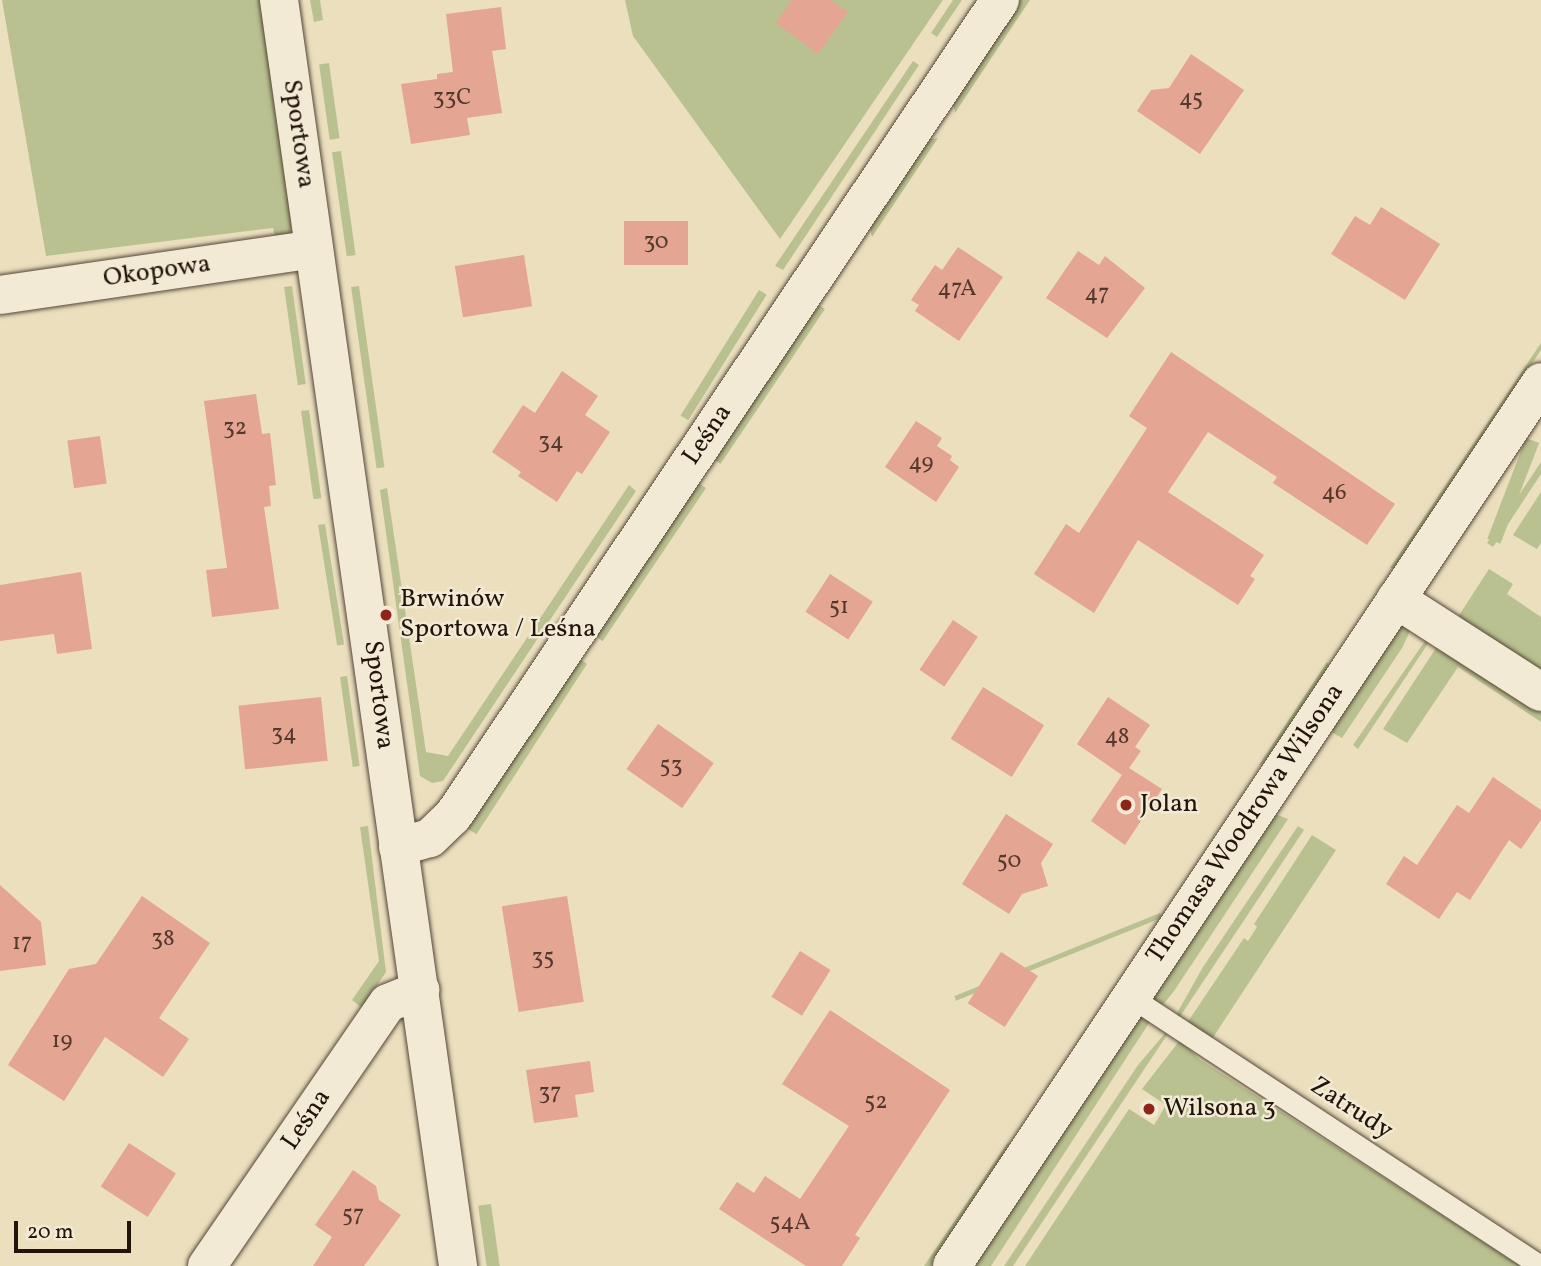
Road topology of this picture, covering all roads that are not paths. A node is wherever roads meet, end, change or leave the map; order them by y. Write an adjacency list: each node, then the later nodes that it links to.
1 (279, 0): 3 (street, Sportowa)
2 (1000, 0): 8 (street, Leśna)
3 (314, 249): 4 (street, Okopowa); 8 (street, Sportowa)
4 (0, 295)
5 (1541, 382): 6 (street, Thomasa Woodrowa Wilsona)
6 (1396, 599): 7 (street); 10 (street, Thomasa Woodrowa Wilsona)
7 (1541, 692)
8 (398, 847): 9 (street, Sportowa)
9 (419, 990): 11 (street, Leśna); 12 (street, Sportowa)
10 (1131, 997): 13 (street, Thomasa Woodrowa Wilsona); 14 (lane, Zatrudy)
11 (207, 1266)
12 (458, 1266)
13 (951, 1266)
14 (1541, 1266)

